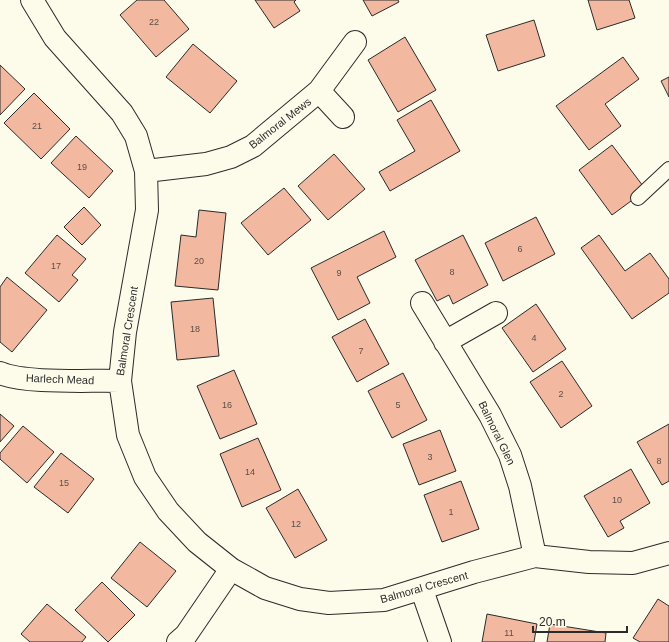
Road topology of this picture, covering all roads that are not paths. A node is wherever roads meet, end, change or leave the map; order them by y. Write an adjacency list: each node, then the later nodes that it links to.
1 (32, 0): 6 (street, Balmoral Crescent)
2 (355, 42): 3 (street, Balmoral Mews)
3 (320, 91): 4 (street, Balmoral Mews); 6 (street, Balmoral Mews)
4 (343, 117)
5 (669, 169): 7 (lane)
6 (146, 171): 12 (street, Balmoral Crescent)
7 (638, 198)
8 (422, 303): 10 (street, Balmoral Glen)
9 (496, 313): 10 (street)
10 (445, 342): 14 (street, Balmoral Glen)
11 (0, 373): 12 (street, Harlech Mead)
12 (120, 381): 15 (street, Balmoral Crescent)
13 (669, 553): 14 (street, Balmoral Crescent)
14 (535, 556): 16 (street, Balmoral Crescent)
15 (231, 569): 16 (street, Balmoral Crescent); 17 (street)
16 (422, 590): 18 (street)
17 (178, 642)
18 (440, 642)

